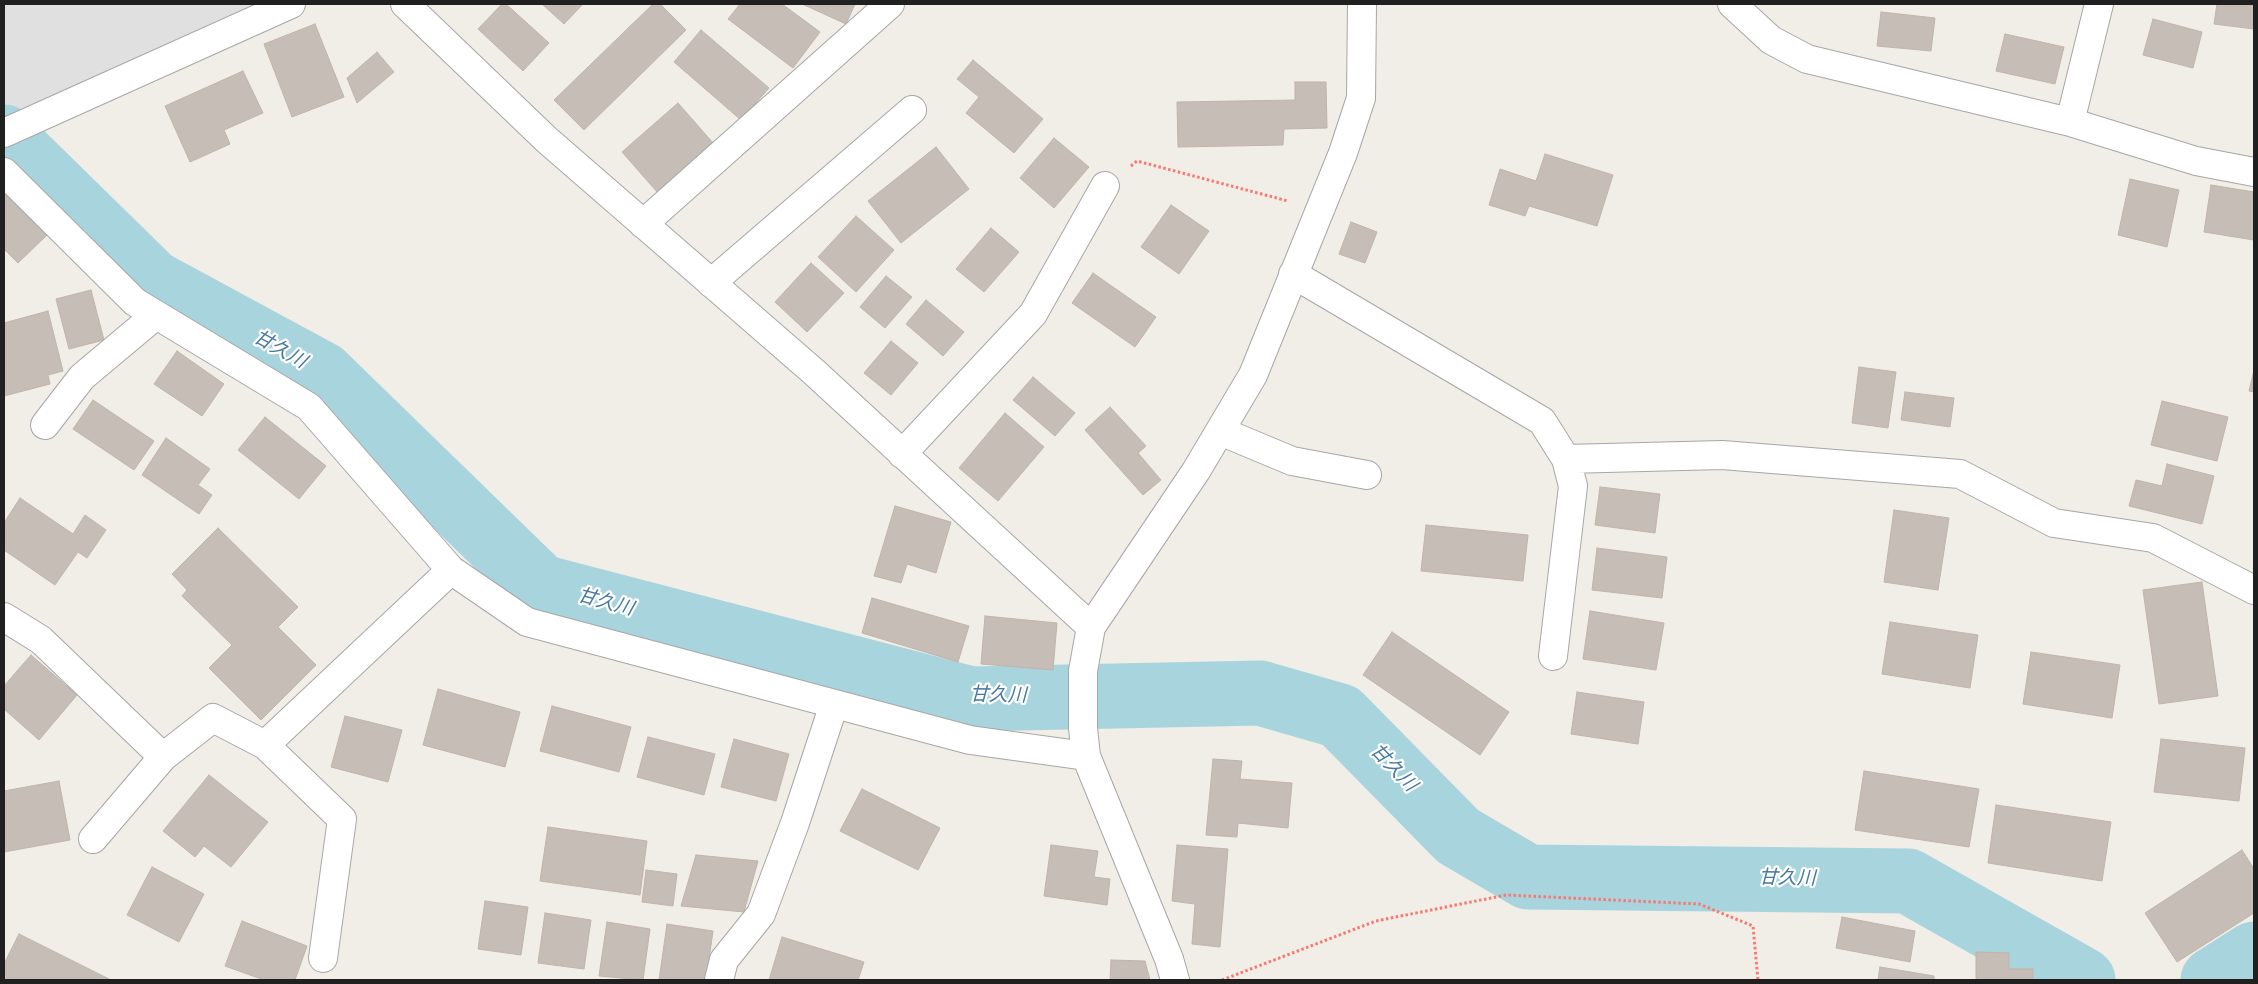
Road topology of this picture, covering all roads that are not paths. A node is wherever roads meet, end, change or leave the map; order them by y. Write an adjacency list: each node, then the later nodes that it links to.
1 (291, 4): 9 (street)
2 (405, 4): 13 (street)
3 (890, 4): 13 (street)
4 (1362, 4): 14 (street)
5 (1732, 4): 8 (street)
6 (2099, 4): 8 (street)
7 (912, 110): 15 (street)
8 (2070, 122): 11 (street)
9 (7, 131)
10 (4, 172): 16 (street)
11 (2254, 172)
12 (1105, 186): 19 (street)
13 (643, 224): 15 (street)
14 (1293, 274): 18 (street); 20 (street)
15 (712, 283): 19 (street)
16 (156, 315): 17 (street); 22 (street)
17 (45, 425)
18 (1220, 431): 21 (street); 25 (street)
19 (902, 454): 25 (street)
20 (1566, 460): 23 (street); 26 (street)
21 (1366, 475)
22 (451, 570): 27 (street); 28 (street)
23 (2254, 590)
24 (4, 617): 30 (street)
25 (1091, 627): 29 (street)
26 (1554, 656)
27 (834, 704): 29 (street); 33 (street)
28 (265, 745): 30 (street); 32 (street)
29 (1086, 756): 34 (street)
30 (163, 757): 31 (street)
31 (93, 839)
32 (324, 958)
33 (719, 980)
34 (1175, 980)

